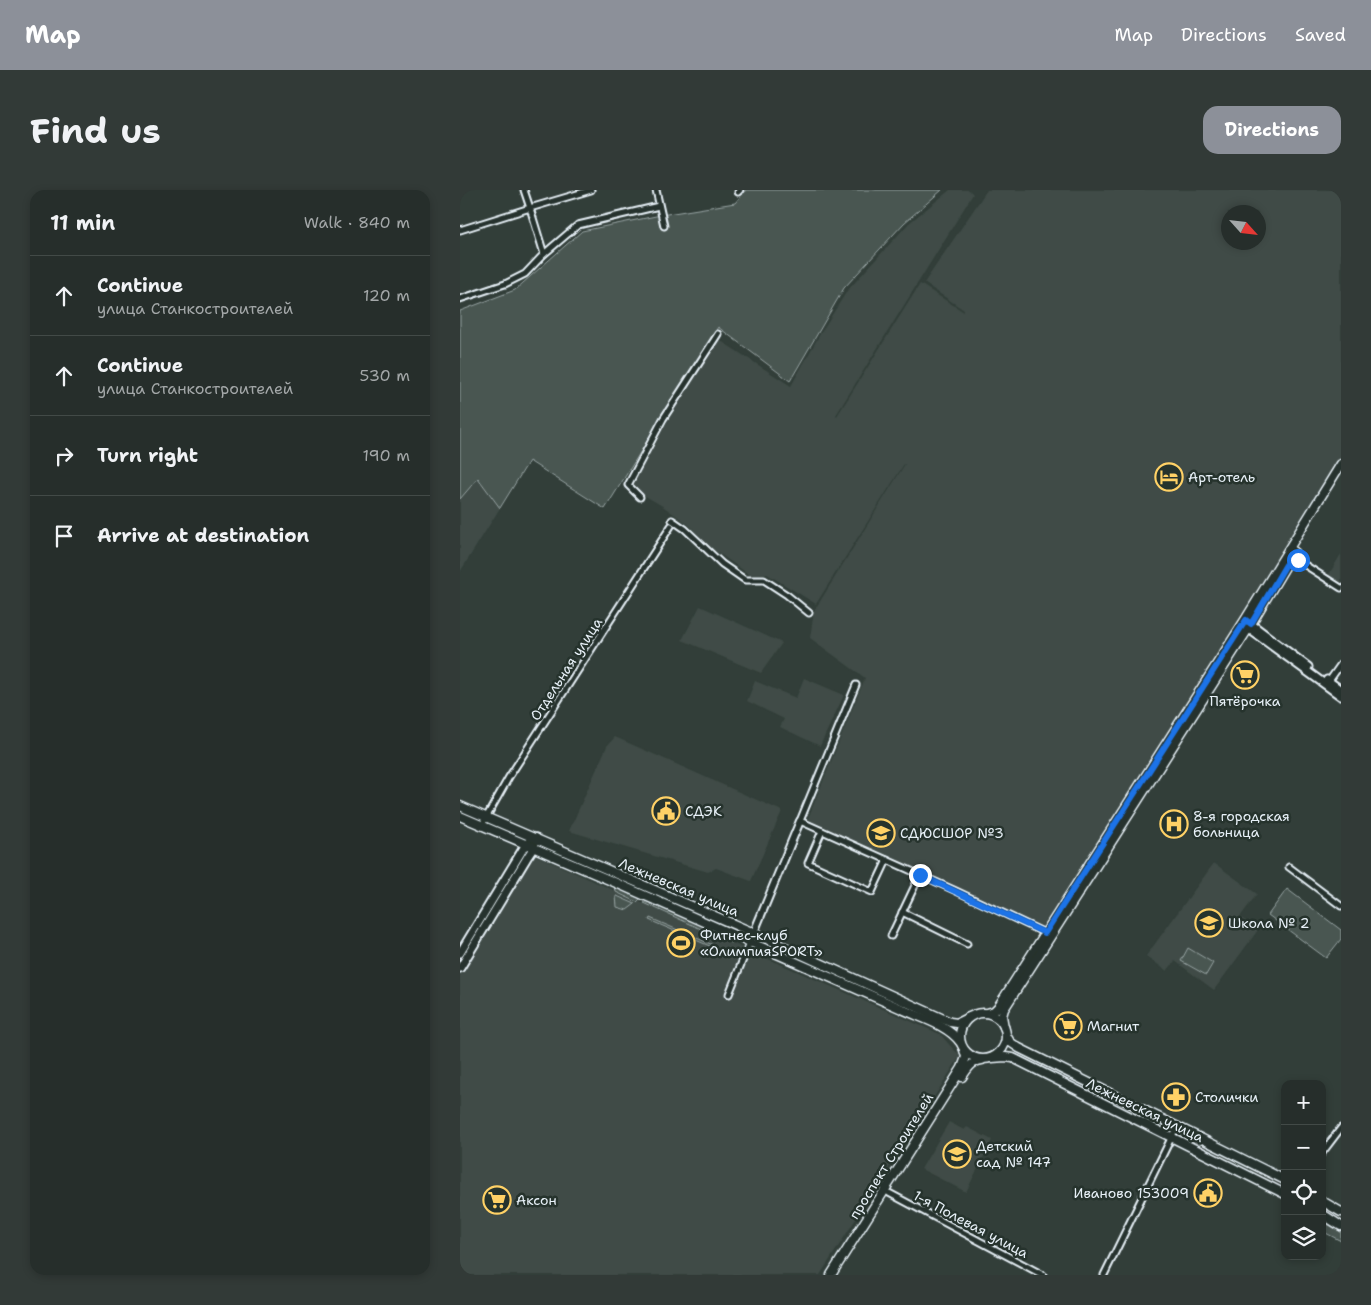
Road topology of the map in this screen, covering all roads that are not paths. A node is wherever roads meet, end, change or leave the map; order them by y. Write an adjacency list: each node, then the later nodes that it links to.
1 (524, 190): 5 (street)
2 (591, 190): 5 (street)
3 (656, 190): 4 (street)
4 (659, 206): 6 (street); 8 (street)
5 (530, 208): 7 (street); 8 (street)
6 (664, 226)
7 (460, 230)
8 (544, 254): 9 (street)
9 (460, 299)
10 (718, 334): 13 (street)
11 (1341, 464): 17 (main road)
12 (1341, 473): 14 (main road)
13 (640, 497)
14 (1291, 556): 15 (street); 17 (main road)
15 (1341, 588)
16 (809, 613): 24 (street, Отдельная улица)
17 (1247, 624): 19 (main road); 36 (main road); 45 (main road)
18 (1341, 664): 19 (street)
19 (1327, 683): 21 (main road)
20 (856, 685): 25 (street)
21 (1339, 692)
22 (460, 806): 24 (main road, Лежневская улица)
23 (460, 816): 26 (main road, Лежневская улица)
24 (486, 817): 26 (street, Отдельная улица); 28 (main road, Лежневская улица)
25 (800, 821): 27 (street); 35 (street)
26 (482, 825): 29 (main road, Лежневская улица)
27 (822, 831): 30 (street); 30 (street)
28 (536, 838): 29 (main road); 35 (main road, Лежневская улица)
29 (530, 845): 38 (main road, Лежневская улица); 40 (main road); 41 (main road)
30 (887, 860): 32 (street)
31 (1289, 867): 33 (street)
32 (920, 875): 34 (street); 36 (street)
33 (1341, 906)
34 (902, 912): 37 (street); 39 (street)
35 (754, 933): 38 (street); 44 (main road, Лежневская улица)
36 (1045, 933): 43 (main road)
37 (891, 936)
38 (750, 942): 42 (street); 46 (main road, Лежневская улица)
39 (967, 944)
40 (460, 953)
41 (460, 968)
42 (729, 994)
43 (986, 1012): 44 (main road); 45 (main road)
44 (968, 1017): 46 (main road)
45 (1005, 1031): 47 (main road); 49 (main road, Лежневская улица)
46 (962, 1046): 48 (main road); 54 (main road, проспект Строителей)
47 (992, 1058): 48 (main road); 51 (main road, Лежневская улица)
48 (982, 1060): 54 (main road, проспект Строителей)
49 (1177, 1126): 51 (street); 53 (main road, Лежневская улица)
50 (1341, 1128): 52 (street)
51 (1171, 1137): 55 (main road, Лежневская улица); 63 (street)
52 (1326, 1148)
53 (1281, 1178)
54 (887, 1192): 60 (main road, проспект Строителей); 61 (main road, проспект Строителей); 62 (street, 1-я Полевая улица)
55 (1281, 1192)
56 (1326, 1203): 57 (main road)
57 (1341, 1212)
58 (1324, 1215): 59 (main road)
59 (1341, 1226)
60 (831, 1275)
61 (837, 1275)
62 (1043, 1275)
63 (1104, 1275)

